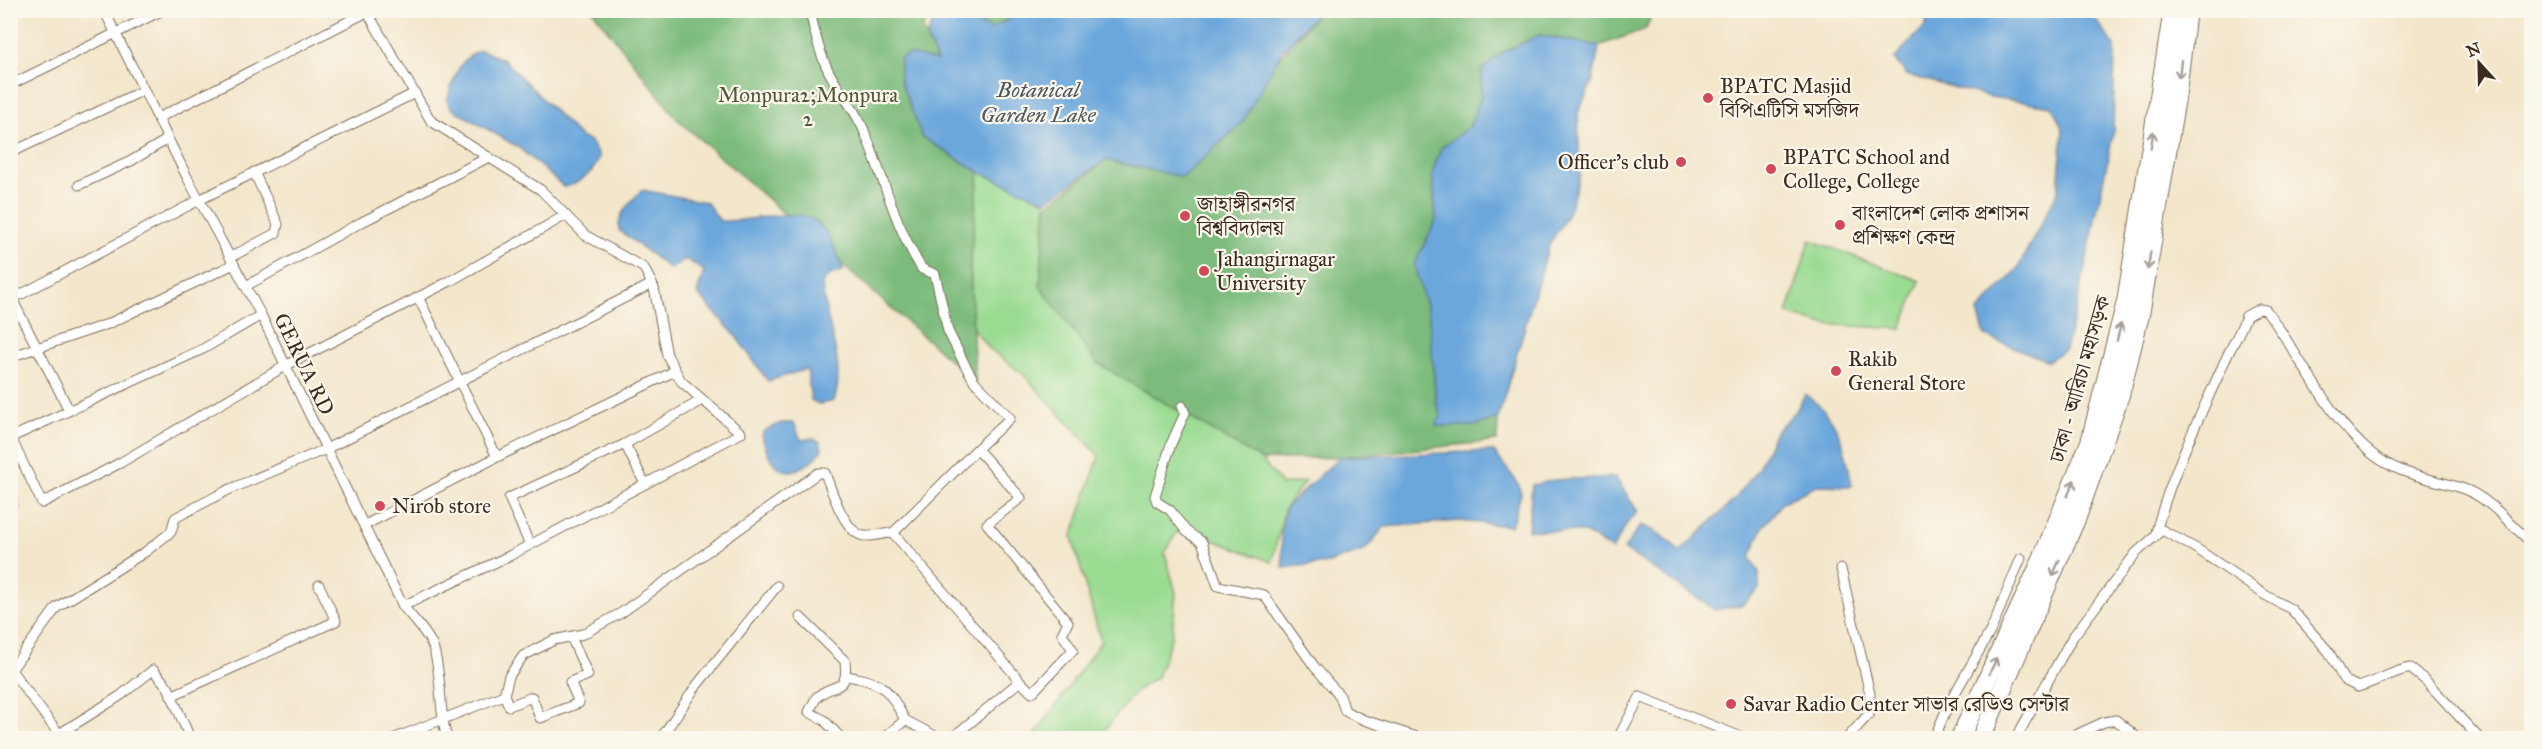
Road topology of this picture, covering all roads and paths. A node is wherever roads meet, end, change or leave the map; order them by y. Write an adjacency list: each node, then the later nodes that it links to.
1 (104, 10): 7 (street, GERUA RD)
2 (163, 10): 7 (street)
3 (810, 10): 35 (street)
4 (2173, 10): 71 (highway, ঢাকা - আরিচা মহাসড়ক, one-way to 4)
5 (2187, 10): 72 (highway, ঢাকা - আরিচা মহাসড়ক, one-way to 72)
6 (367, 11): 10 (street); 11 (street)
7 (116, 32): 8 (street); 9 (street, GERUA RD)
8 (10, 85)
9 (144, 90): 11 (street, GERUA RD); 13 (street)
10 (415, 93): 14 (street); 15 (street)
11 (158, 118): 12 (street, GERUA RD)
12 (168, 139): 16 (street); 17 (street, GERUA RD)
13 (10, 153)
14 (489, 157): 18 (street); 21 (street)
15 (254, 172): 17 (street); 19 (street)
16 (79, 185)
17 (200, 200): 19 (street, GERUA RD); 22 (street)
18 (566, 215): 20 (street); 23 (street)
19 (232, 260): 21 (street, GERUA RD); 25 (street)
20 (652, 285): 28 (street); 29 (street)
21 (246, 286): 24 (street, GERUA RD)
22 (10, 294): 25 (street)
23 (418, 297): 27 (street); 29 (street)
24 (261, 315): 27 (street, GERUA RD); 32 (street)
25 (38, 347): 26 (street); 32 (street)
26 (10, 357)
27 (285, 366): 33 (street); 36 (street, GERUA RD)
28 (675, 370): 30 (street); 37 (street)
29 (460, 380): 36 (street); 37 (street)
30 (702, 400): 34 (street); 38 (street)
31 (1182, 406): 66 (street)
32 (69, 410): 33 (street)
33 (11, 438)
34 (625, 444): 38 (street); 43 (street)
35 (977, 448): 40 (street); 53 (street)
36 (326, 449): 39 (street, GERUA RD); 51 (street)
37 (497, 457): 39 (street)
38 (645, 484): 43 (street)
39 (365, 525): 48 (street, GERUA RD)
40 (893, 533): 50 (street); 53 (street)
41 (2154, 536): 42 (street); 73 (street); 76 (street)
42 (2532, 543)
43 (530, 545): 48 (street)
44 (2021, 558): 70 (street)
45 (1841, 569): 69 (street)
46 (319, 585): 55 (street)
47 (777, 586): 61 (street)
48 (403, 606): 56 (street, GERUA RD)
49 (800, 617): 52 (street)
50 (571, 637): 54 (street); 54 (street)
51 (11, 670): 55 (street)
52 (847, 676): 57 (street); 62 (street)
53 (1020, 681): 65 (street)
54 (504, 695): 56 (street)
55 (171, 696): 58 (street)
56 (441, 720): 59 (street); 60 (street, GERUA RD)
57 (905, 720): 63 (street); 64 (street)
58 (190, 738)
59 (395, 738)
60 (447, 738)
61 (661, 738)
62 (841, 738)
63 (884, 738)
64 (939, 738)
65 (952, 738)
66 (1420, 738)
67 (1618, 738): 68 (street)
68 (1744, 738)
69 (1847, 738)
70 (1934, 738)
71 (1960, 738)
72 (1981, 738)
73 (2016, 738)
74 (2069, 738): 75 (street)
75 (2138, 738)
76 (2479, 738)

